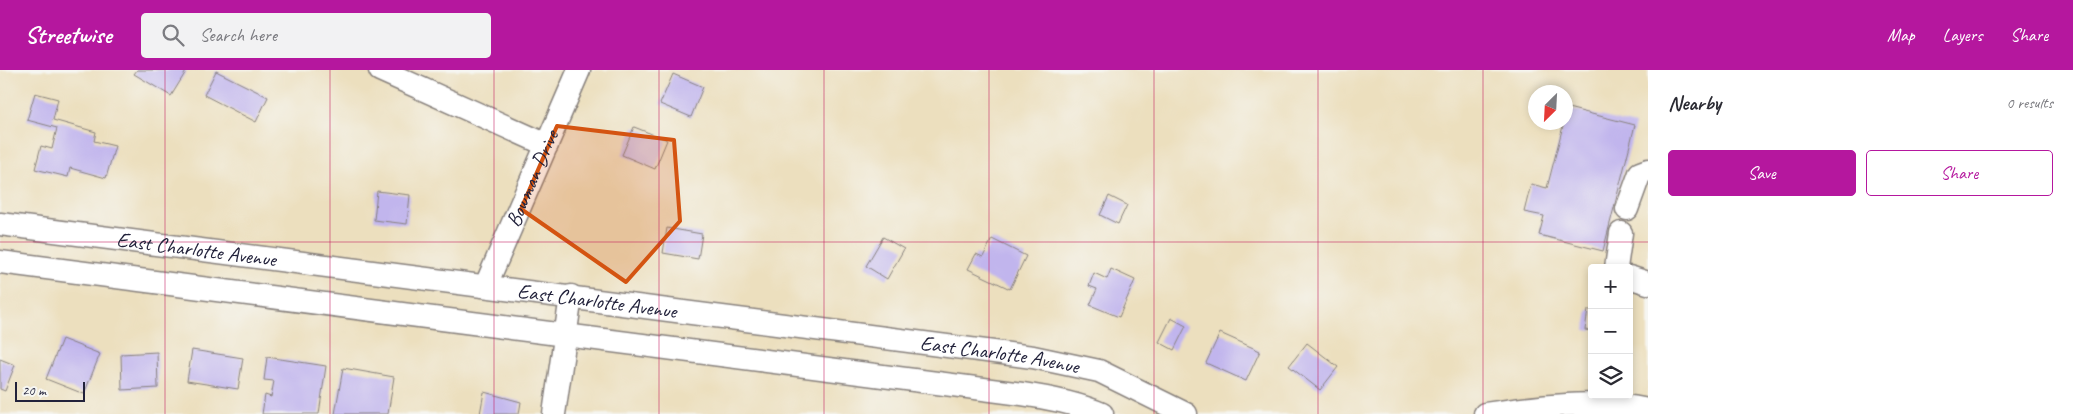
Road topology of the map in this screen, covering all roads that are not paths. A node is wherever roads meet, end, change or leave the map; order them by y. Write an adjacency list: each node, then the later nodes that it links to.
1 (380, 70): 3 (street)
2 (579, 70): 3 (street, Bowman Drive)
3 (546, 145): 12 (street, Bowman Drive)
4 (1648, 170): 5 (street)
5 (1627, 209)
6 (0, 224): 12 (street, East Charlotte Avenue)
7 (1621, 233): 9 (street)
8 (0, 262): 14 (street, East Charlotte Avenue)
9 (1617, 264)
10 (1633, 278): 11 (street)
11 (1648, 283)
12 (486, 285): 13 (street, East Charlotte Avenue)
13 (571, 296): 14 (street); 20 (street, East Charlotte Avenue)
14 (565, 335): 18 (street); 19 (street, East Charlotte Avenue)
15 (1603, 410): 16 (street); 17 (street)
16 (1648, 410)
17 (1518, 411): 21 (street)
18 (554, 414)
19 (1102, 414)
20 (1186, 414)
21 (1485, 414)

